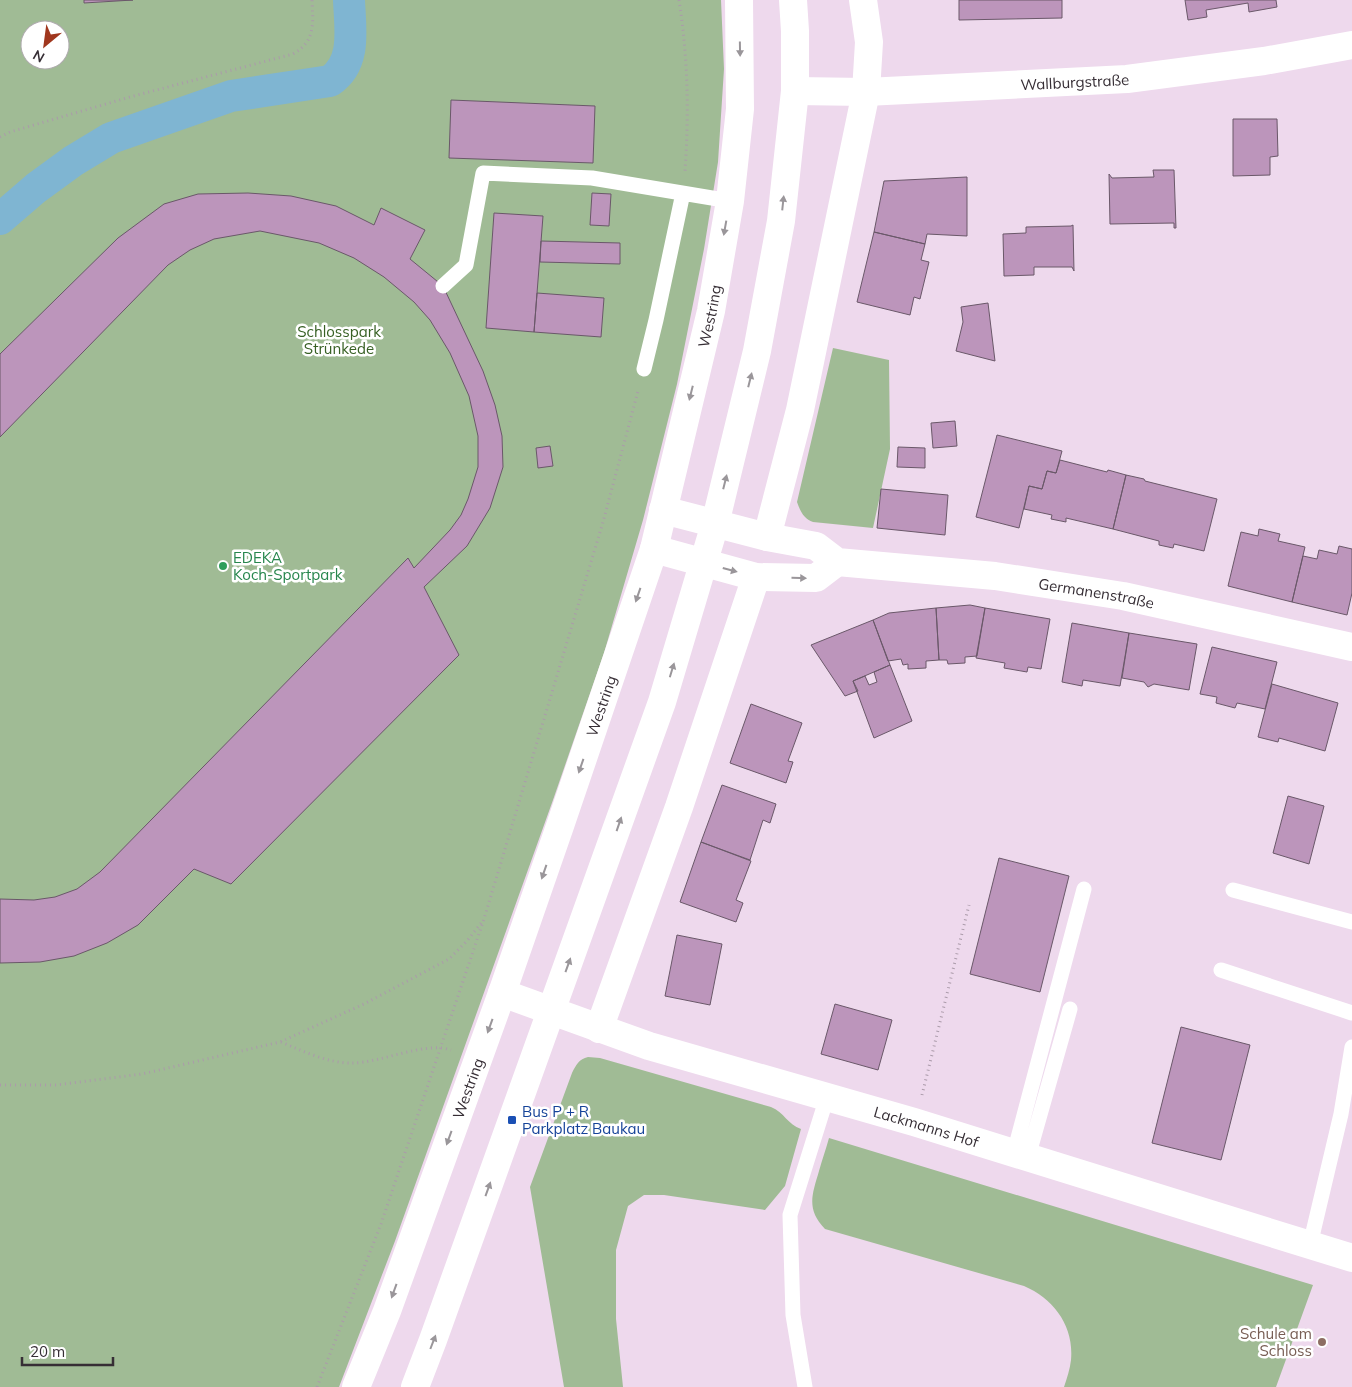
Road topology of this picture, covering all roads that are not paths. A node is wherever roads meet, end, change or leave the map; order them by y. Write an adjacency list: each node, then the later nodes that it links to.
1 (739, 0): 8 (street, Westring, one-way to 8)
2 (793, 0): 5 (street)
3 (863, 0): 6 (street)
4 (1352, 45): 6 (street, Wallburgstraße)
5 (795, 91): 6 (street, Wallburgstraße); 12 (street, one-way to 5)
6 (866, 92): 13 (street)
7 (683, 193): 8 (lane); 9 (lane); 10 (lane)
8 (730, 201): 11 (street, Westring, one-way to 11)
9 (443, 286)
10 (644, 369)
11 (663, 510): 12 (street); 14 (street, Westring)
12 (715, 524): 13 (street); 16 (street)
13 (767, 536): 15 (street)
14 (654, 549): 16 (street); 23 (street, Westring, one-way to 23)
15 (837, 562): 17 (street, one-way to 15); 18 (street, Germanenstraße)
16 (704, 563): 17 (street, one-way to 17); 25 (street, one-way to 16)
17 (756, 577): 27 (street)
18 (1352, 647)
19 (1084, 889): 30 (lane)
20 (1233, 890): 21 (lane)
21 (1352, 922)
22 (1220, 970): 26 (lane)
23 (502, 992): 25 (street, Lackmanns Hof); 33 (street, Westring, one-way to 33)
24 (1070, 1009): 30 (lane)
25 (552, 1011): 27 (street, Lackmanns Hof); 34 (street, one-way to 25)
26 (1352, 1013)
27 (599, 1029): 29 (street, Lackmanns Hof)
28 (1352, 1047): 31 (lane)
29 (827, 1097): 30 (street, Lackmanns Hof); 35 (lane)
30 (1021, 1155): 31 (street, Lackmanns Hof)
31 (1310, 1245): 32 (street, Lackmanns Hof)
32 (1352, 1258)
33 (356, 1387)
34 (415, 1387)
35 (805, 1387)

